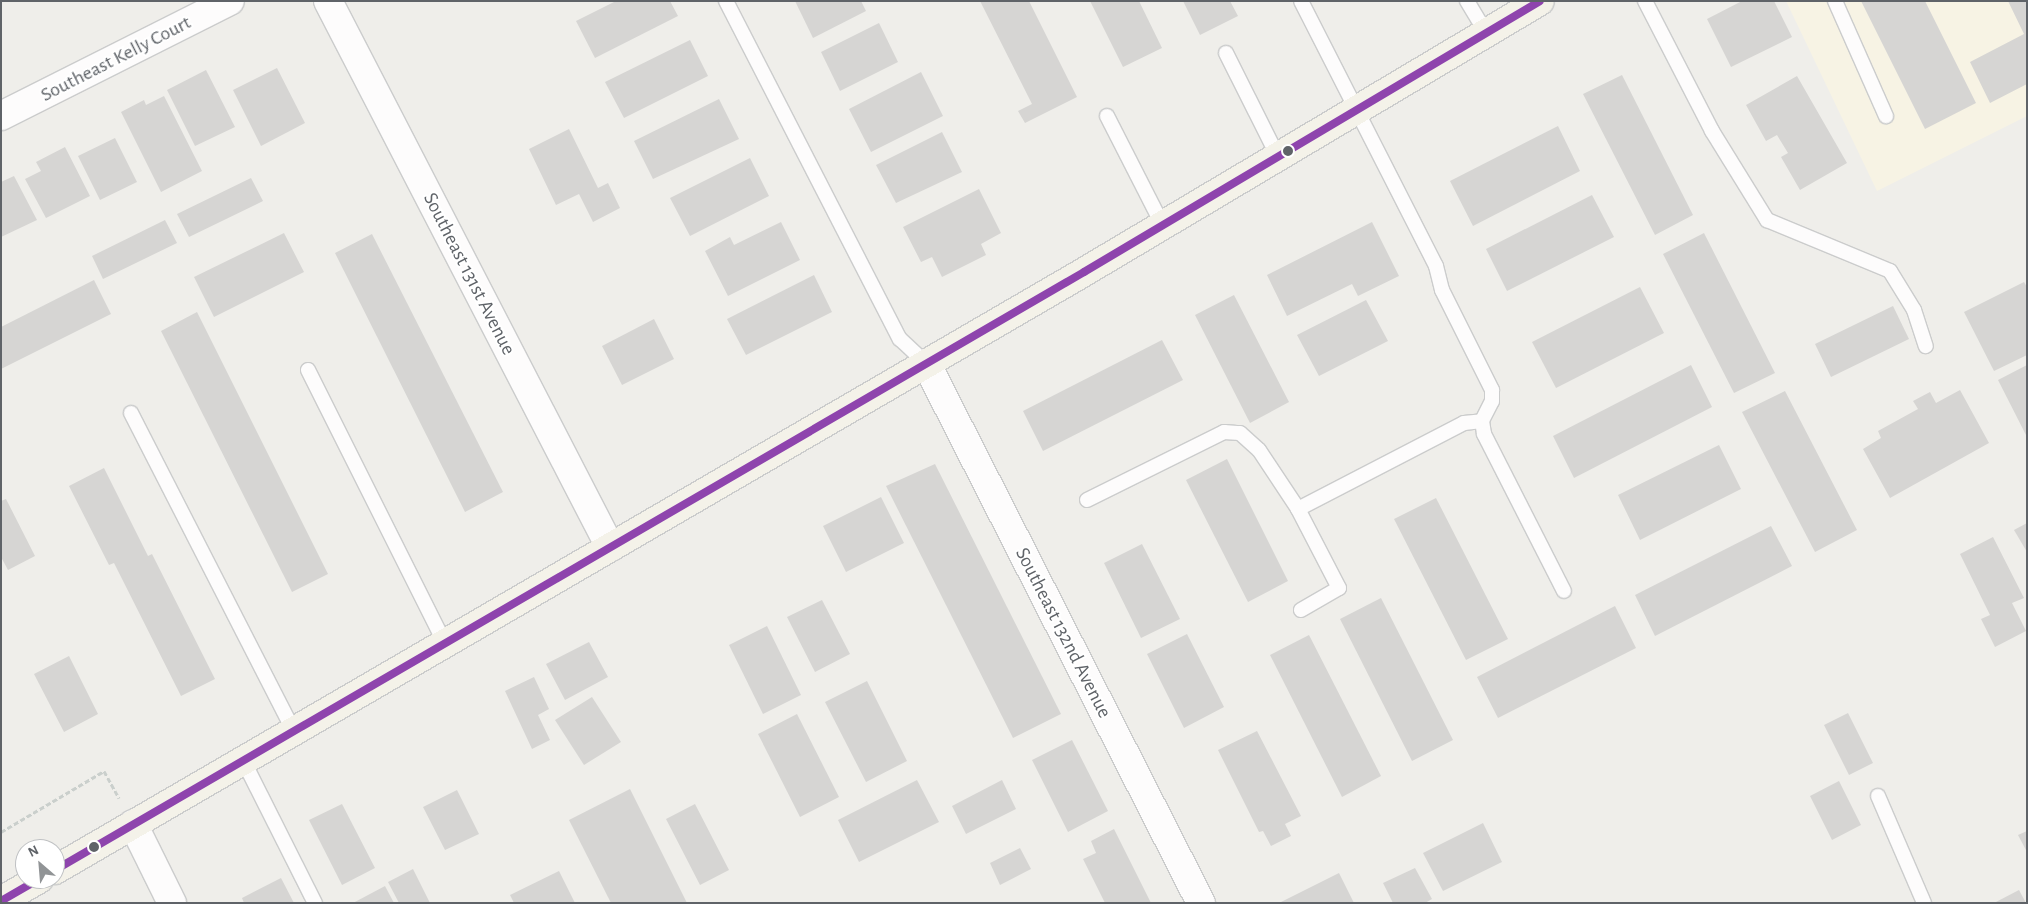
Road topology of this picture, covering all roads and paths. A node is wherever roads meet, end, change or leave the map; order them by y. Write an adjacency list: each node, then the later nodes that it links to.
1 (230, 1): 12 (street, Southeast Kelly Court)
2 (328, 1): 24 (street, Southeast 131st Avenue)
3 (726, 1): 18 (lane)
4 (1300, 1): 11 (lane)
5 (1467, 1): 9 (lane)
6 (1540, 1): 9 (main road)
7 (1644, 1): 17 (lane)
8 (1835, 1): 14 (lane)
9 (1487, 34): 11 (main road)
10 (1226, 53): 15 (lane)
11 (1356, 111): 15 (main road); 21 (lane)
12 (1, 116)
13 (1107, 116): 16 (lane)
14 (1886, 116)
15 (1278, 157): 16 (main road)
16 (1162, 224): 18 (main road)
17 (1926, 346)
18 (926, 363): 24 (main road); 38 (street, Southeast 132nd Avenue)
19 (308, 370): 27 (lane)
20 (132, 413): 28 (lane)
21 (1482, 421): 23 (lane); 25 (lane)
22 (1087, 500): 23 (lane)
23 (1298, 509): 26 (lane)
24 (610, 547): 27 (main road)
25 (1564, 591)
26 (1301, 610)
27 (445, 643): 28 (main road)
28 (294, 731): 29 (main road)
29 (243, 760): 31 (main road); 37 (lane)
30 (1878, 796): 39 (lane)
31 (133, 824): 32 (path); 33 (main road); 36 (street)
32 (1, 832)
33 (65, 864)
34 (22, 889): 35 (main road)
35 (1, 901)
36 (172, 903)
37 (316, 903)
38 (1201, 903)
39 (1924, 903)

